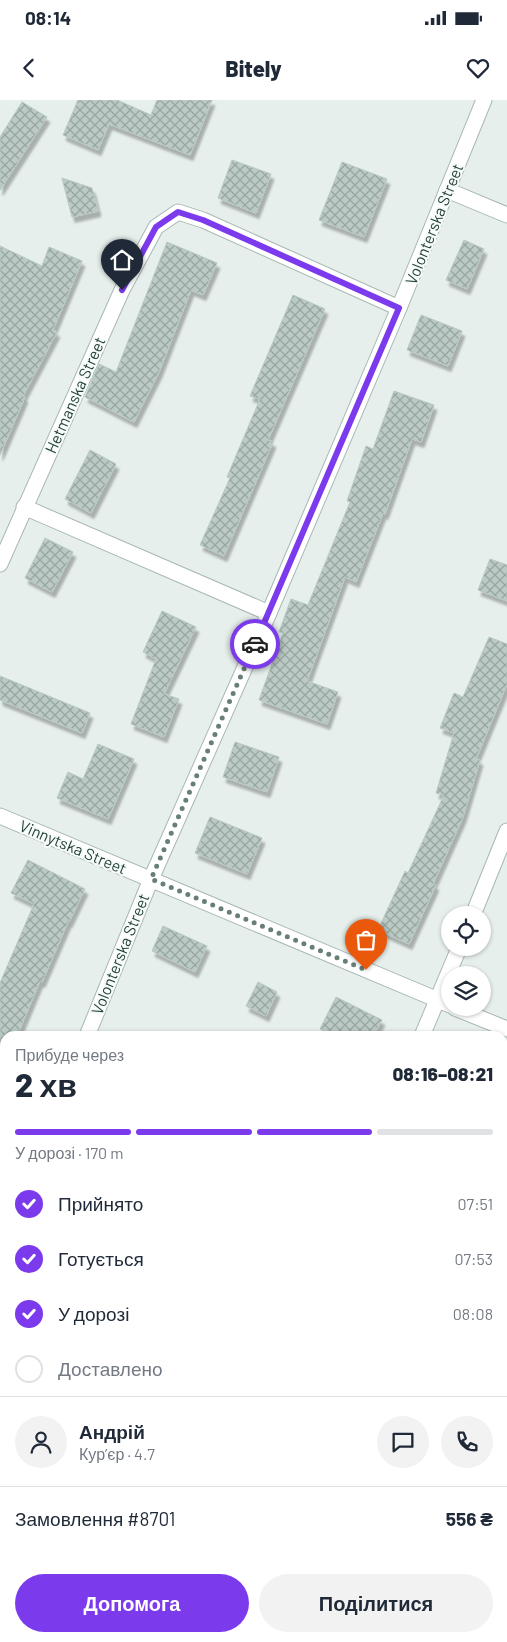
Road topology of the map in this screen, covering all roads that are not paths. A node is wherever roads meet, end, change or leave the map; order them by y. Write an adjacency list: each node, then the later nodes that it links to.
1 (484, 100): 2 (street, Volonterska Street)
2 (447, 190): 3 (street); 4 (street, Volonterska Street)
3 (507, 215)
4 (399, 308): 5 (street, Hetmanska Street); 7 (street, Volonterska Street)
5 (24, 507): 6 (street, Hetmanska Street); 7 (street)
6 (0, 564)
7 (269, 613): 10 (street, Volonterska Street)
8 (0, 816): 10 (street, Vinnytska Street)
9 (507, 831): 11 (street)
10 (151, 879): 12 (street, Vinnytska Street); 16 (street, Volonterska Street)
11 (476, 906)
12 (441, 1002)
13 (441, 1008): 17 (street)
14 (475, 1016): 15 (street)
15 (507, 1029)
16 (89, 1031)
17 (425, 1031)

